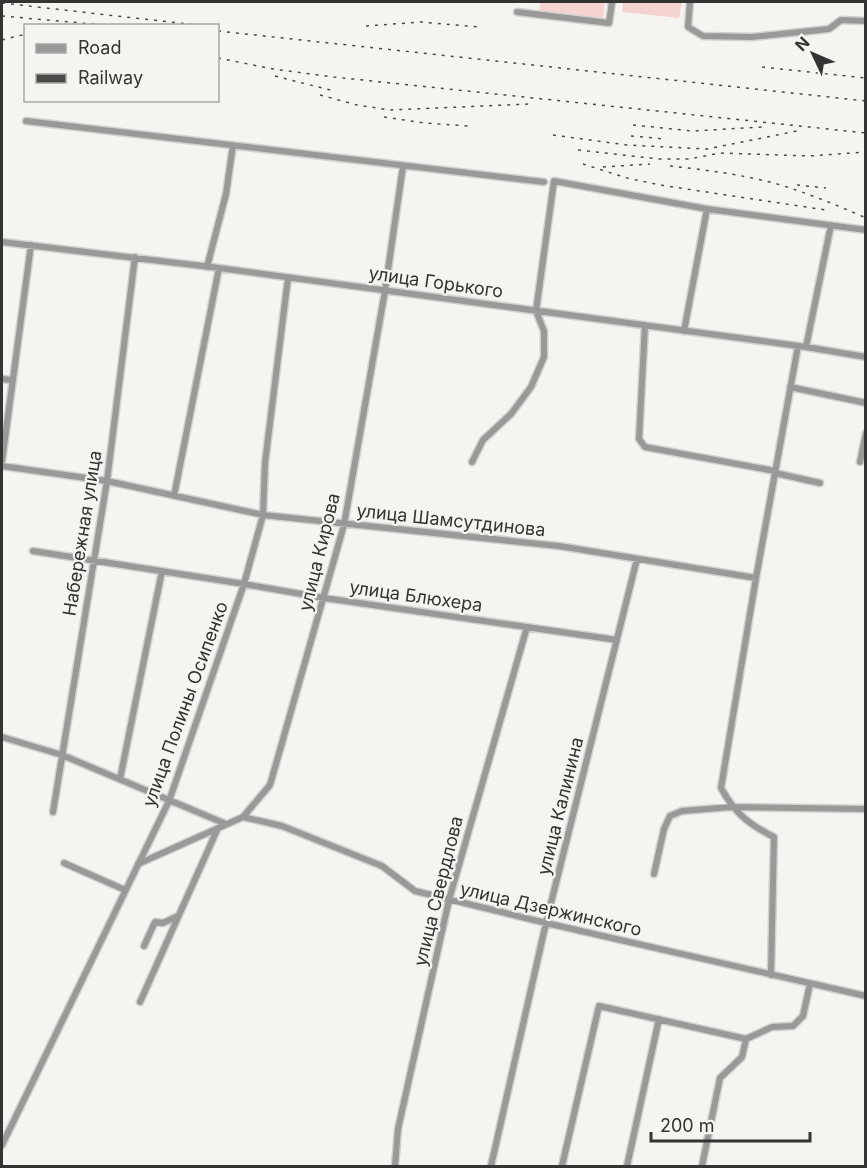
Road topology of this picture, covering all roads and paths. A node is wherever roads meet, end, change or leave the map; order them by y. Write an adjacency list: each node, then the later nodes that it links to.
1 (612, 2): 3 (street)
2 (690, 2): 4 (street)
3 (517, 12)
4 (866, 21)
5 (26, 122): 6 (street)
6 (233, 145): 7 (street); 15 (street)
7 (404, 166): 8 (street); 18 (street, улица Кирова)
8 (544, 182)
9 (707, 209): 10 (street); 19 (street); 21 (street)
10 (831, 225): 11 (street); 23 (street)
11 (866, 230)
12 (2, 242): 13 (street, улица Горького)
13 (31, 245): 14 (street, улица Горького); 26 (street)
14 (135, 257): 15 (street, улица Горького); 35 (street, Набережная улица)
15 (207, 267): 16 (street, улица Горького)
16 (219, 268): 17 (street, улица Горького); 37 (street)
17 (288, 278): 18 (street, улица Горького); 38 (street, улица Полины Осипенко)
18 (385, 291): 19 (street, улица Горького); 39 (street, улица Кирова)
19 (536, 311): 20 (street, улица Горького); 31 (street)
20 (645, 325): 21 (street, улица Горького); 34 (street)
21 (684, 331): 22 (street, улица Горького)
22 (798, 346): 23 (street, улица Горького); 27 (street)
23 (806, 347): 24 (street, улица Горького)
24 (866, 357)
25 (2, 379): 26 (street)
26 (12, 380): 30 (street)
27 (790, 387): 28 (street); 34 (street)
28 (866, 404)
29 (866, 433): 32 (street)
30 (2, 461)
31 (472, 462)
32 (860, 462)
33 (2, 466): 35 (street, улица Шамсутдинова)
34 (775, 472): 36 (street); 44 (street)
35 (106, 481): 37 (street, улица Шамсутдинова); 42 (street, Набережная улица)
36 (820, 483)
37 (174, 495): 38 (street, улица Шамсутдинова)
38 (263, 515): 39 (street, улица Шамсутдинова); 45 (street, улица Полины Осипенко)
39 (344, 525): 41 (street, улица Шамсутдинова); 46 (street, улица Кирова)
40 (33, 551): 42 (street, улица Блюхера)
41 (637, 559): 44 (street, улица Шамсутдинова); 48 (street, улица Калинина)
42 (94, 561): 43 (street, улица Блюхера); 50 (street, Набережная улица)
43 (162, 571): 45 (street, улица Блюхера); 51 (street)
44 (756, 578): 53 (street)
45 (244, 584): 46 (street, улица Блюхера); 52 (street, улица Полины Осипенко)
46 (324, 598): 47 (street, улица Блюхера); 56 (street, улица Кирова)
47 (527, 627): 48 (street, улица Блюхера); 63 (street, улица Свердлова)
48 (617, 640): 65 (street, улица Калинина)
49 (2, 737): 50 (street)
50 (62, 755): 51 (street); 55 (street, Набережная улица)
51 (120, 779): 52 (street)
52 (169, 801): 57 (street); 60 (street, улица Полины Осипенко)
53 (732, 807): 54 (street); 61 (street); 67 (street)
54 (866, 809)
55 (54, 812)
56 (243, 817): 57 (street, улица Кирова); 63 (street, улица Дзержинского)
57 (226, 824): 58 (street, улица Кирова)
58 (218, 828): 60 (street, улица Кирова); 64 (street)
59 (64, 863): 62 (street)
60 (137, 865): 62 (street, улица Полины Осипенко)
61 (654, 874)
62 (125, 890): 73 (street, улица Полины Осипенко)
63 (449, 900): 65 (street, улица Дзержинского); 74 (street, улица Свердлова)
64 (179, 916): 66 (street); 70 (street)
65 (546, 923): 67 (street, улица Дзержинского); 75 (street, улица Калинина)
66 (144, 946)
67 (771, 975): 68 (street, улица Дзержинского)
68 (810, 984): 69 (street, улица Дзержинского); 72 (street)
69 (866, 996)
70 (140, 1002)
71 (659, 1019): 72 (street); 76 (street); 77 (street)
72 (746, 1039): 78 (street)
73 (2, 1145)
74 (395, 1167)
75 (491, 1167)
76 (562, 1167)
77 (627, 1167)
78 (702, 1167)

